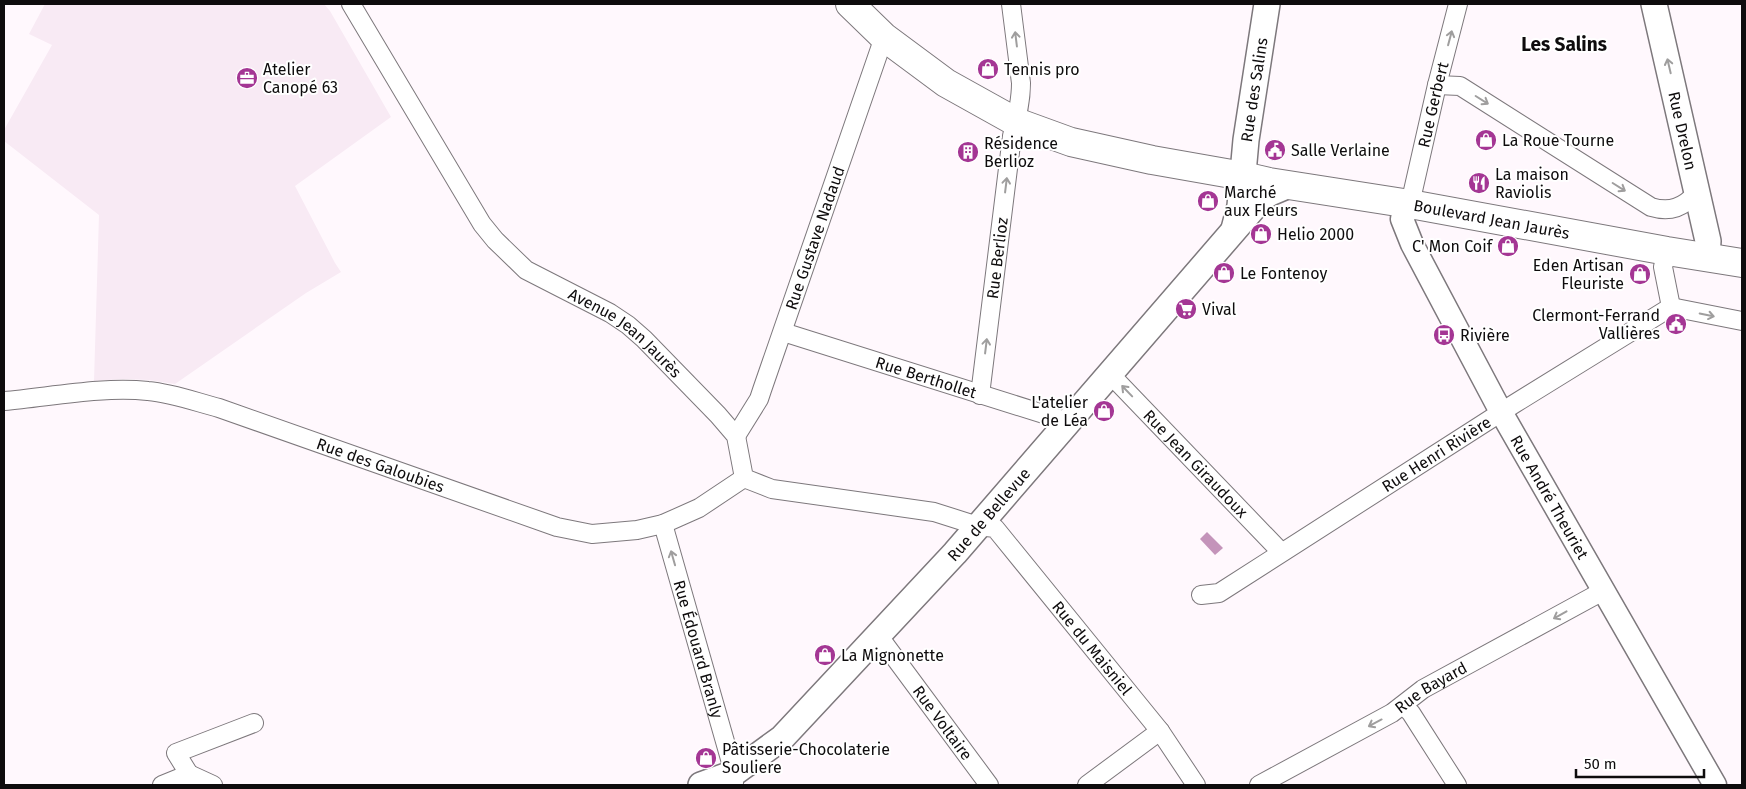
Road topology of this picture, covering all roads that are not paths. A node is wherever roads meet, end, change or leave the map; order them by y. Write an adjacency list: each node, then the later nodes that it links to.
1 (352, 4): 26 (street, Avenue Jean Jaurès)
2 (850, 4): 7 (main road, Boulevard Jean Jaurès)
3 (1012, 4): 9 (street, Rue Berlioz, one-way to 3)
4 (1267, 4): 10 (main road, Rue des Salins)
5 (1458, 4): 8 (street, Rue Gerbert, one-way to 5)
6 (1654, 4): 12 (main road, Rue Drelon, one-way to 6)
7 (884, 38): 9 (main road, Boulevard Jean Jaurès); 20 (street, Rue Gustave Nadaud)
8 (1437, 85): 12 (street, one-way to 12); 13 (street, Rue Gerbert)
9 (1016, 122): 10 (main road, Boulevard Jean Jaurès); 22 (street, Rue Berlioz, one-way to 9)
10 (1243, 176): 11 (main road, Boulevard Jean Jaurès); 14 (main road, Rue de Bellevue)
11 (1289, 185): 13 (main road, Boulevard Jean Jaurès); 14 (main road, Rue de Bellevue)
12 (1697, 193): 16 (main road, Rue Drelon)
13 (1410, 204): 15 (main road, Boulevard Jean Jaurès); 24 (street, Rue André Theuriet)
14 (1234, 229): 21 (main road, Rue de Bellevue)
15 (1667, 251): 16 (main road, Boulevard Jean Jaurès); 18 (street)
16 (1707, 257): 17 (main road, Boulevard Jean Jaurès)
17 (1742, 263)
18 (1671, 308): 19 (street, one-way to 19); 24 (street, Rue Henri Rivière)
19 (1742, 321)
20 (783, 332): 22 (street, Rue Berthollet); 26 (street, Rue Gustave Nadaud)
21 (1110, 374): 25 (main road, Rue de Bellevue); 30 (street, Rue Jean Giraudoux, one-way to 21)
22 (980, 395): 25 (street, Rue Berthollet)
23 (4, 401): 28 (street, Rue des Galoubies)
24 (1502, 412): 30 (street, Rue Henri Rivière); 31 (street, Rue André Theuriet)
25 (1069, 422): 29 (main road, Rue de Bellevue)
26 (736, 436): 27 (street)
27 (744, 478): 28 (street, Rue des Galoubies); 29 (street)
28 (663, 524): 38 (street, Rue Édouard Branly, one-way to 28)
29 (978, 526): 33 (main road, Rue de Bellevue); 36 (street, Rue du Maisniel)
30 (1282, 552): 32 (street, Rue Henri Rivière)
31 (1603, 591): 34 (street, Rue Bayard, one-way to 34); 47 (street, Rue André Theuriet)
32 (1201, 595)
33 (878, 635): 38 (main road, Rue de Bellevue); 42 (street, Rue Voltaire)
34 (1403, 705): 45 (street, Rue Bayard, one-way to 45); 46 (street)
35 (254, 723): 37 (street)
36 (1160, 731): 43 (street); 44 (street, Rue du Maisniel)
37 (188, 774): 39 (street); 40 (street)
38 (734, 779): 41 (main road, Rue de Bellevue)
39 (162, 785)
40 (213, 785)
41 (701, 785)
42 (989, 785)
43 (1087, 785)
44 (1196, 785)
45 (1259, 785)
46 (1457, 785)
47 (1715, 785)

